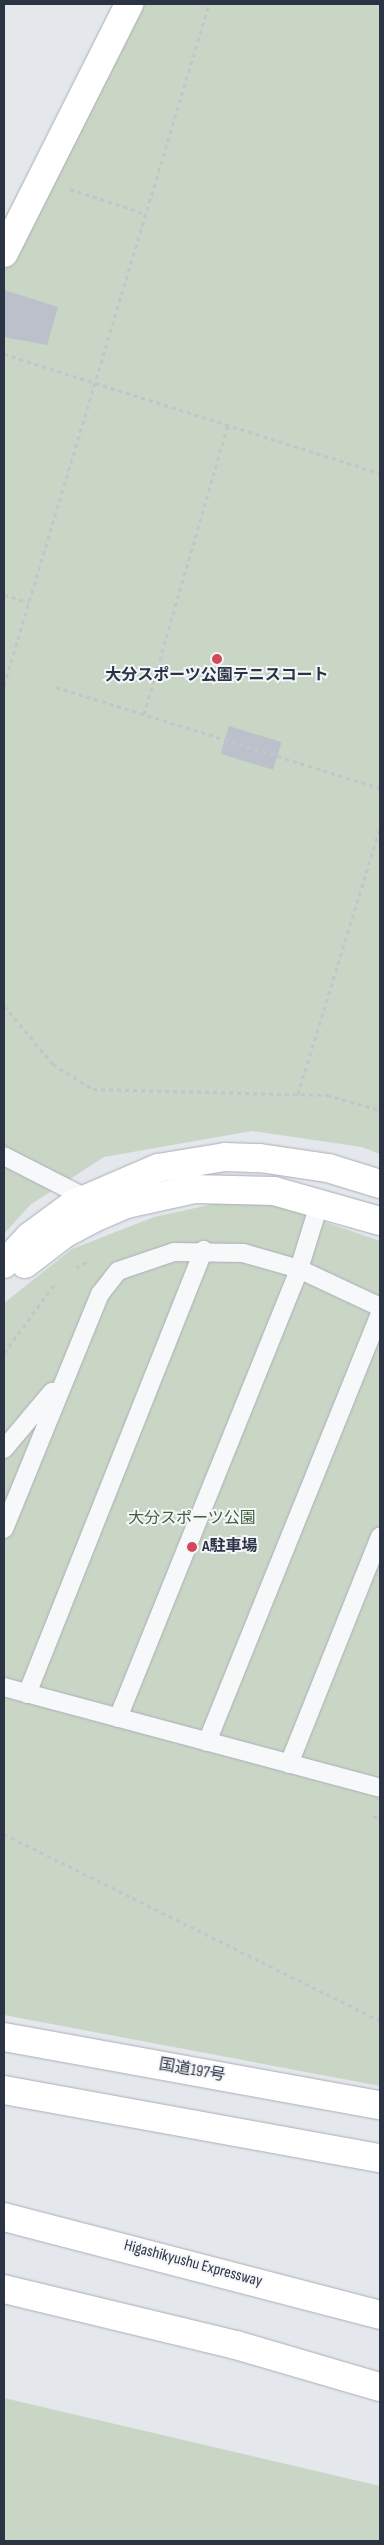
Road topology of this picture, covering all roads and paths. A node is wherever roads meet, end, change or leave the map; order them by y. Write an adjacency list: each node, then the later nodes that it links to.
1 (130, 4): 3 (main road)
2 (209, 4): 4 (path)
3 (41, 180): 4 (path); 5 (main road)
4 (146, 214): 7 (path)
5 (4, 253)
6 (4, 354): 7 (path)
7 (95, 382): 8 (path); 11 (path)
8 (228, 425): 9 (path); 14 (path)
9 (380, 473)
10 (4, 595): 11 (path)
11 (29, 602): 12 (path)
12 (4, 685)
13 (56, 687): 14 (path)
14 (144, 714): 15 (path)
15 (380, 788)
16 (380, 826): 18 (path)
17 (4, 1006): 18 (path)
18 (298, 1094): 19 (path)
19 (380, 1110)
20 (4, 1156): 22 (lane)
21 (380, 1184): 22 (main road)
22 (86, 1198): 26 (main road)
23 (320, 1201): 24 (main road); 27 (lane); 28 (main road)
24 (380, 1221)
25 (204, 1250): 27 (lane); 31 (lane); 36 (lane)
26 (4, 1264)
27 (299, 1269): 29 (lane); 37 (lane)
28 (4, 1282)
29 (380, 1307)
30 (380, 1313): 38 (lane)
31 (68, 1370): 32 (lane); 33 (lane)
32 (4, 1448)
33 (4, 1529)
34 (380, 1536): 39 (lane)
35 (4, 1687): 36 (lane)
36 (27, 1694): 37 (lane)
37 (118, 1718): 38 (lane)
38 (207, 1742): 39 (lane)
39 (289, 1764): 40 (lane)
40 (380, 1788)
41 (4, 1834): 42 (path)
42 (380, 2021)
43 (4, 2037): 45 (main road, 国道197号)
44 (4, 2090): 46 (main road)
45 (380, 2105)
46 (380, 2158)
47 (4, 2216): 49 (main road, Higashikyushu Expressway)
48 (4, 2290): 50 (main road)
49 (380, 2315)
50 (380, 2387)

